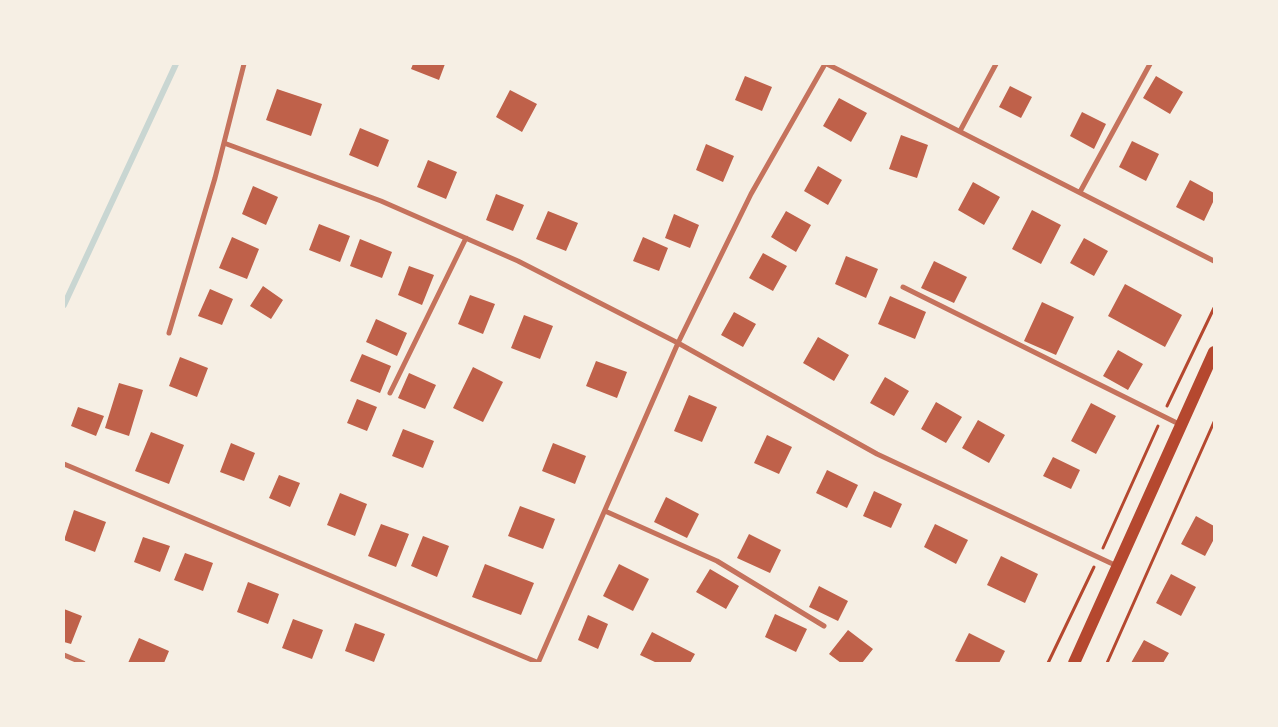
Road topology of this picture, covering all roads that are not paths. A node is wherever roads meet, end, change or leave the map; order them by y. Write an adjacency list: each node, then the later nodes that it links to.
1 (244, 64): 6 (street)
2 (826, 64): 5 (street); 12 (street)
3 (996, 64): 5 (street)
4 (1150, 64): 7 (street)
5 (960, 131): 7 (street)
6 (224, 144): 8 (street); 11 (street)
7 (1080, 192): 9 (street)
8 (466, 238): 12 (street); 14 (street)
9 (1214, 261)
10 (904, 288): 15 (street)
11 (169, 333)
12 (678, 343): 17 (street); 18 (street)
13 (1214, 352): 15 (main road)
14 (390, 392)
15 (1181, 425): 18 (main road)
16 (64, 464): 22 (street)
17 (604, 511): 19 (street); 22 (street)
18 (1117, 566): 23 (main road)
19 (824, 626)
20 (64, 655): 21 (street)
21 (83, 663)
22 (539, 663)
23 (1074, 663)

